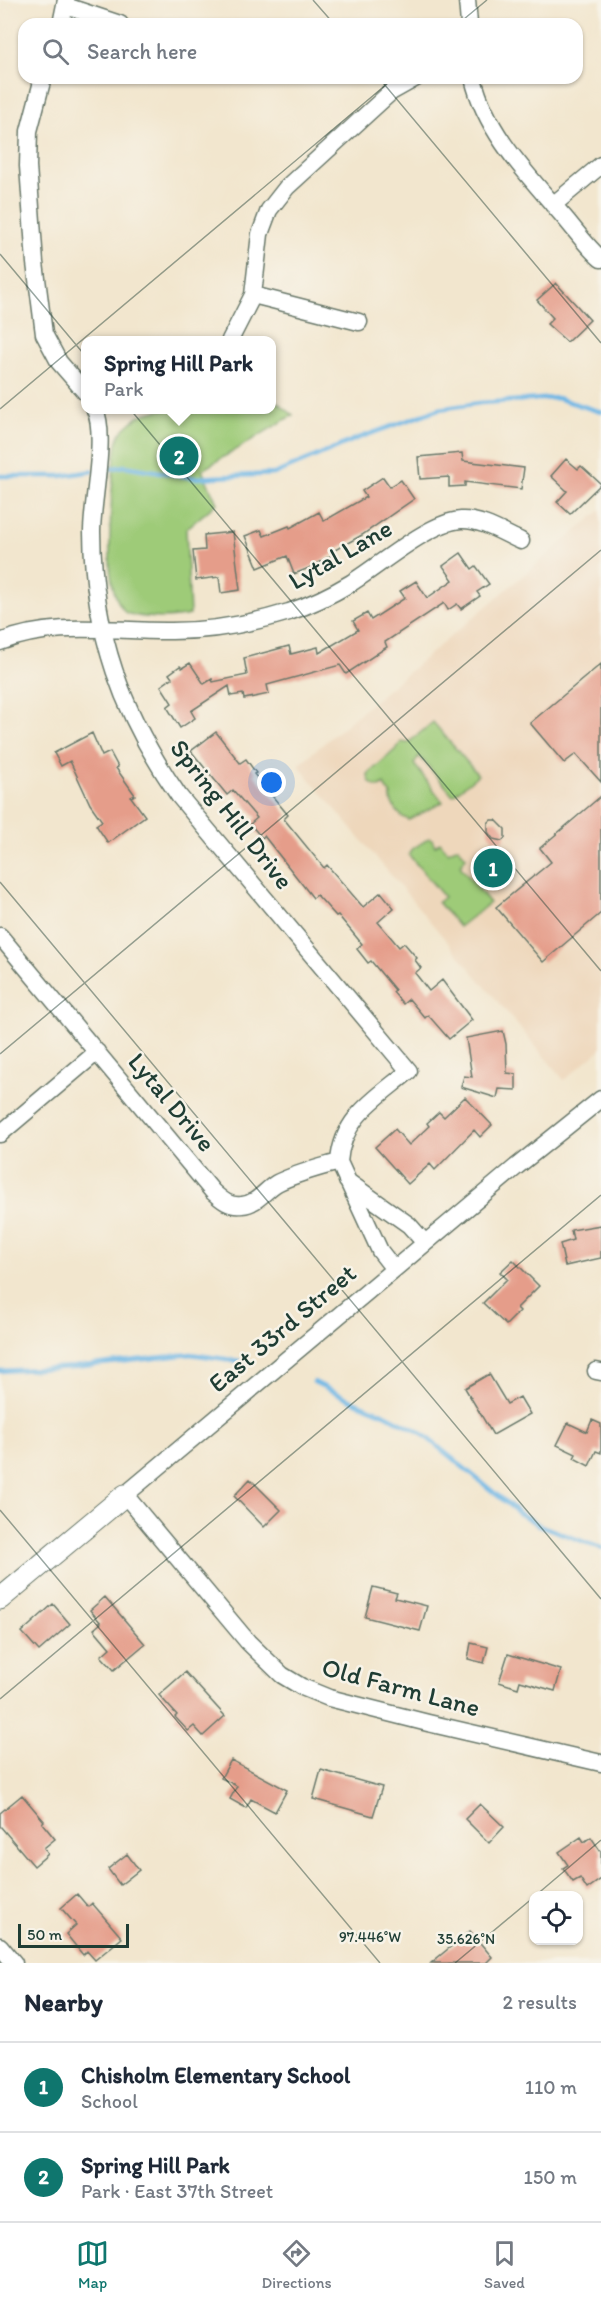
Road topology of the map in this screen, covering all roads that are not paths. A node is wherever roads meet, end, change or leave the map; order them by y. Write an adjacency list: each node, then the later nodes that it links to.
1 (467, 0): 5 (street)
2 (66, 3): 3 (street); 4 (street)
3 (62, 18)
4 (105, 18)
5 (468, 18)
6 (41, 84): 15 (street)
7 (406, 84): 12 (street)
8 (475, 84): 10 (street)
9 (601, 165): 10 (street)
10 (553, 205): 11 (street)
11 (601, 259)
12 (253, 295): 13 (street); 14 (street)
13 (359, 322)
14 (232, 336)
15 (81, 387)
16 (101, 414): 18 (street, Spring Hill Drive)
17 (521, 541): 18 (street, Lytal Lane)
18 (103, 629): 19 (street, Lytal Lane); 24 (street, Spring Hill Drive)
19 (0, 642)
20 (0, 936): 21 (street, Lytal Drive)
21 (97, 1052): 23 (street); 24 (street, Lytal Drive)
22 (601, 1099): 26 (street, East 33rd Street)
23 (0, 1134)
24 (339, 1162): 25 (street)
25 (347, 1181): 26 (street); 27 (street)
26 (425, 1243): 27 (street, East 33rd Street)
27 (394, 1269): 28 (street, East 33rd Street)
28 (124, 1495): 29 (main road, East 33rd Street); 30 (street, Old Farm Lane)
29 (0, 1599)
30 (601, 1763)
31 (0, 1946): 32 (street)
32 (14, 1963)

